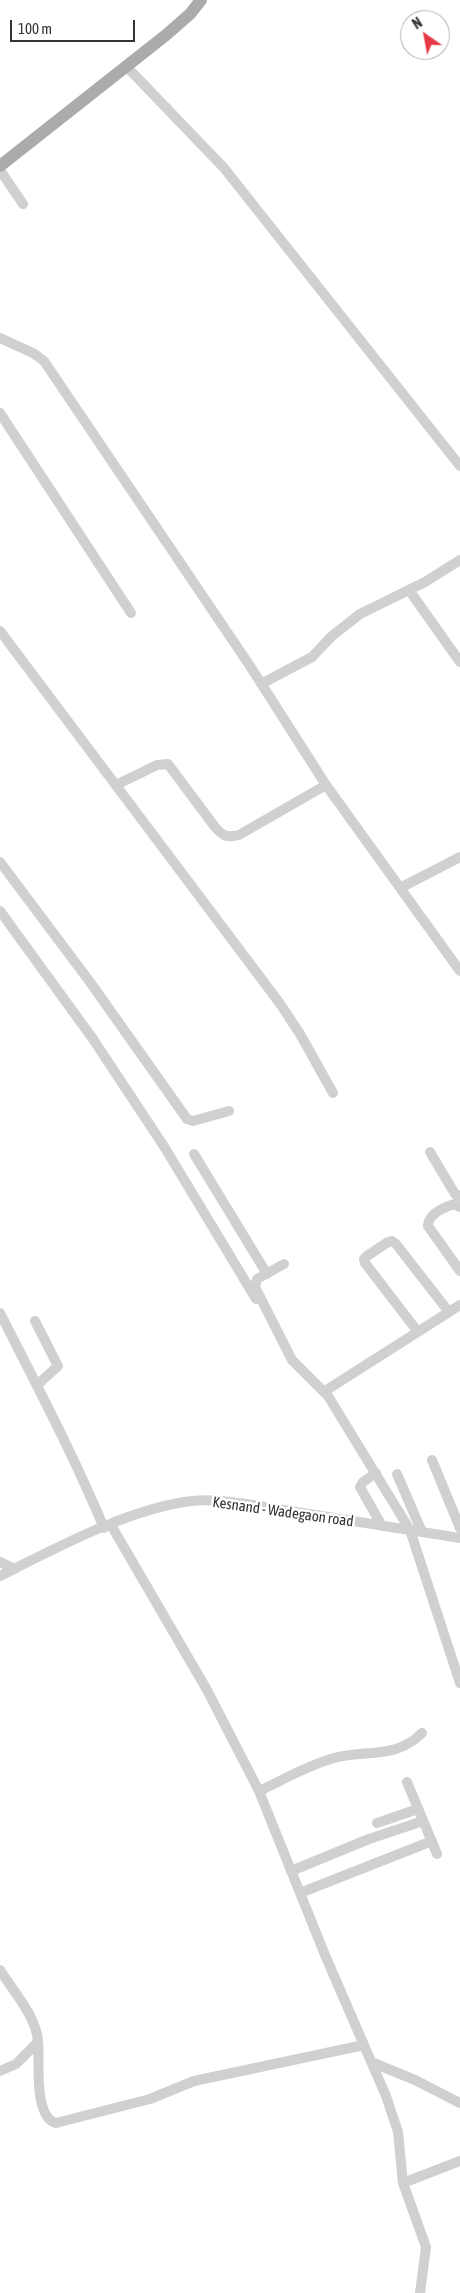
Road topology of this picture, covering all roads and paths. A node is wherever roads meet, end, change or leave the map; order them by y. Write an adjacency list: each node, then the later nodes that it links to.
1 (201, 0): 2 (main road)
2 (127, 67): 3 (main road); 7 (street)
3 (0, 168): 4 (street)
4 (23, 204)
5 (0, 338): 13 (street)
6 (0, 413): 10 (street)
7 (460, 466)
8 (460, 560): 9 (street)
9 (409, 590): 12 (street); 13 (street)
10 (132, 613)
11 (0, 631): 14 (street)
12 (460, 662)
13 (261, 684): 15 (street)
14 (116, 785): 15 (street); 21 (street)
15 (326, 786): 18 (street)
16 (460, 857): 18 (street)
17 (0, 862): 22 (street)
18 (400, 888): 20 (street)
19 (0, 911): 29 (street)
20 (460, 971)
21 (333, 1093)
22 (228, 1111)
23 (430, 1152): 25 (street)
24 (194, 1154): 28 (street)
25 (458, 1201): 27 (street)
26 (284, 1264): 28 (street)
27 (460, 1271)
28 (267, 1274): 29 (street)
29 (263, 1304): 36 (street)
30 (460, 1306): 31 (street)
31 (449, 1312): 34 (street); 34 (street)
32 (0, 1313): 35 (street)
33 (36, 1322): 35 (street)
34 (418, 1332): 36 (street)
35 (37, 1384): 40 (street)
36 (325, 1391): 38 (street)
37 (432, 1460): 42 (street)
38 (376, 1473): 41 (street); 43 (street)
39 (397, 1474): 44 (street)
40 (107, 1526): 41 (street, Kesnand - Wadegaon road); 47 (street, Kesnand - Wadegaon road); 52 (street)
41 (382, 1526): 43 (street, Kesnand - Wadegaon road)
42 (460, 1528)
43 (410, 1530): 44 (street, Kesnand - Wadegaon road); 49 (street)
44 (422, 1532): 45 (street, Kesnand - Wadegaon road)
45 (460, 1538)
46 (0, 1562): 47 (street)
47 (15, 1569): 48 (street, Kesnand - Wadegaon road)
48 (0, 1576)
49 (460, 1683)
50 (422, 1733): 52 (street)
51 (407, 1782): 53 (street)
52 (259, 1791): 58 (street)
53 (418, 1809): 54 (street); 55 (street)
54 (423, 1822): 56 (street); 58 (street)
55 (377, 1823)
56 (432, 1841): 57 (street); 59 (street)
57 (437, 1854)
58 (291, 1871): 59 (street)
59 (300, 1894): 62 (street)
60 (0, 1970): 61 (street)
61 (38, 2042): 62 (street); 64 (street)
62 (364, 2045): 63 (street)
63 (371, 2062): 65 (street); 67 (street)
64 (0, 2071)
65 (460, 2103)
66 (460, 2161): 67 (street)
67 (403, 2183): 68 (street)
68 (420, 2293)

